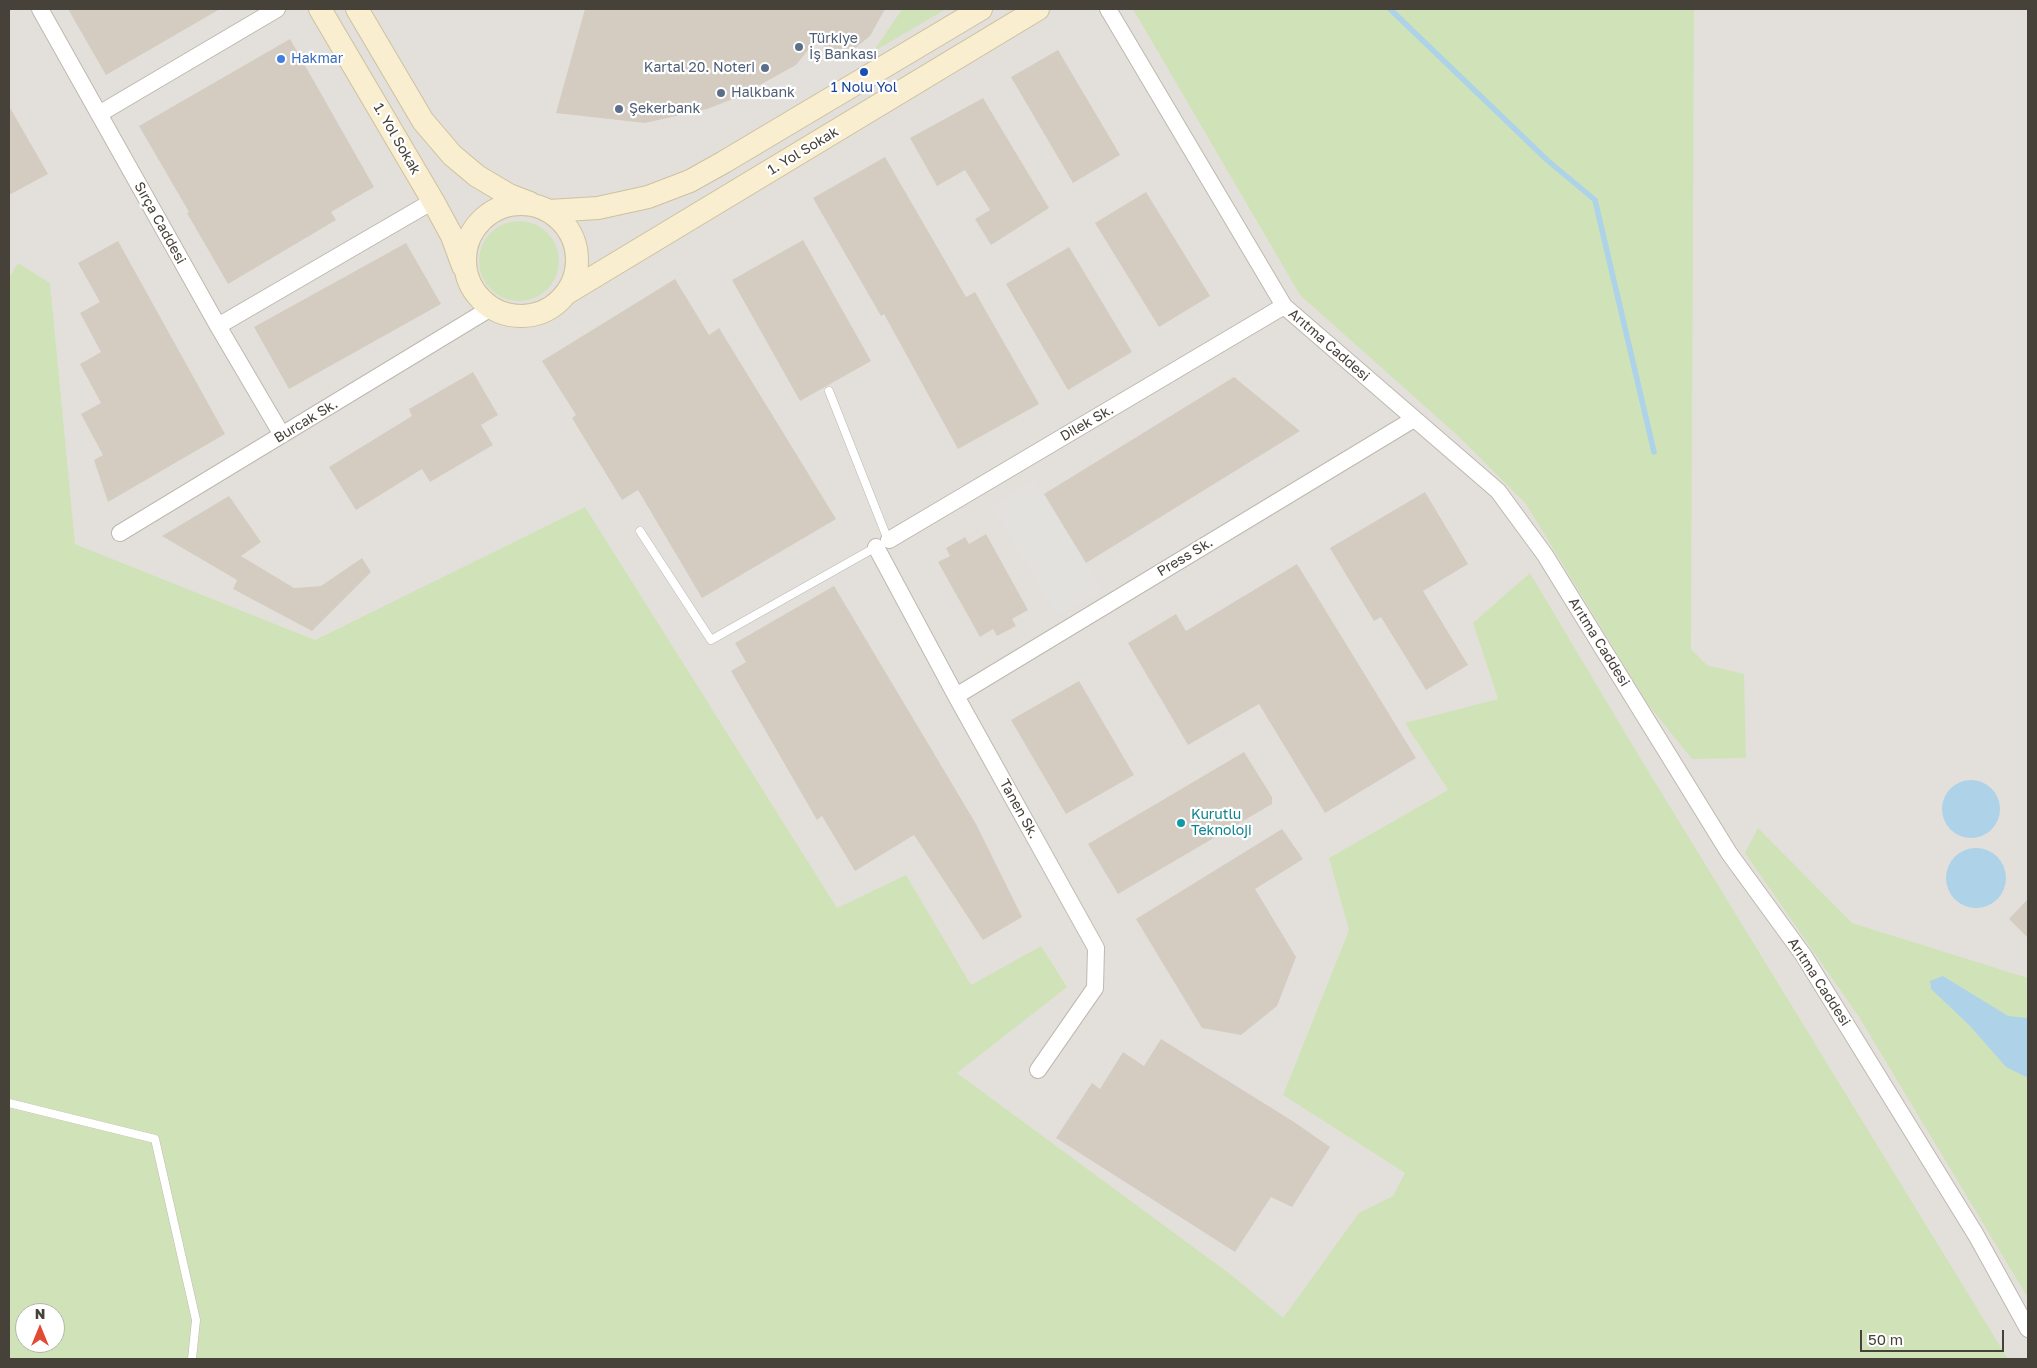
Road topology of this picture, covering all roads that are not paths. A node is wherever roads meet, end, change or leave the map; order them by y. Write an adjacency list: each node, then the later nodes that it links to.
1 (40, 9): 8 (street, Sırça Caddesi)
2 (277, 9): 8 (street)
3 (320, 9): 9 (main road, 1. Yol Sokak)
4 (357, 9): 10 (main road, 1. Yol Sokak)
5 (981, 9): 10 (main road, 1. Yol Sokak)
6 (1038, 9): 12 (main road, 1. Yol Sokak)
7 (1108, 9): 13 (street, Arıtma Caddesi)
8 (99, 114): 15 (street, Sırça Caddesi)
9 (433, 201): 11 (main road, 1. Yol Sokak); 15 (street)
10 (543, 209): 11 (main road, 1. Yol Sokak); 12 (main road, 1. Yol Sokak)
11 (466, 273): 14 (main road, 1. Yol Sokak)
12 (567, 293): 14 (main road, 1. Yol Sokak)
13 (1284, 306): 17 (street, Arıtma Caddesi); 21 (street, Dilek Sk.)
14 (491, 308): 18 (street, Burcak Sk.)
15 (218, 326): 18 (street, Sırça Caddesi)
16 (830, 391): 21 (lane)
17 (1414, 419): 22 (street, Press Sk.); 25 (street, Arıtma Caddesi)
18 (282, 435): 20 (street, Burcak Sk.)
19 (640, 531): 21 (lane)
20 (120, 533)
21 (883, 543): 22 (street, Tanen Sk.)
22 (956, 696): 23 (street, Tanen Sk.)
23 (1038, 1070)
24 (9, 1103): 26 (lane)
25 (2028, 1329)
26 (192, 1359)

